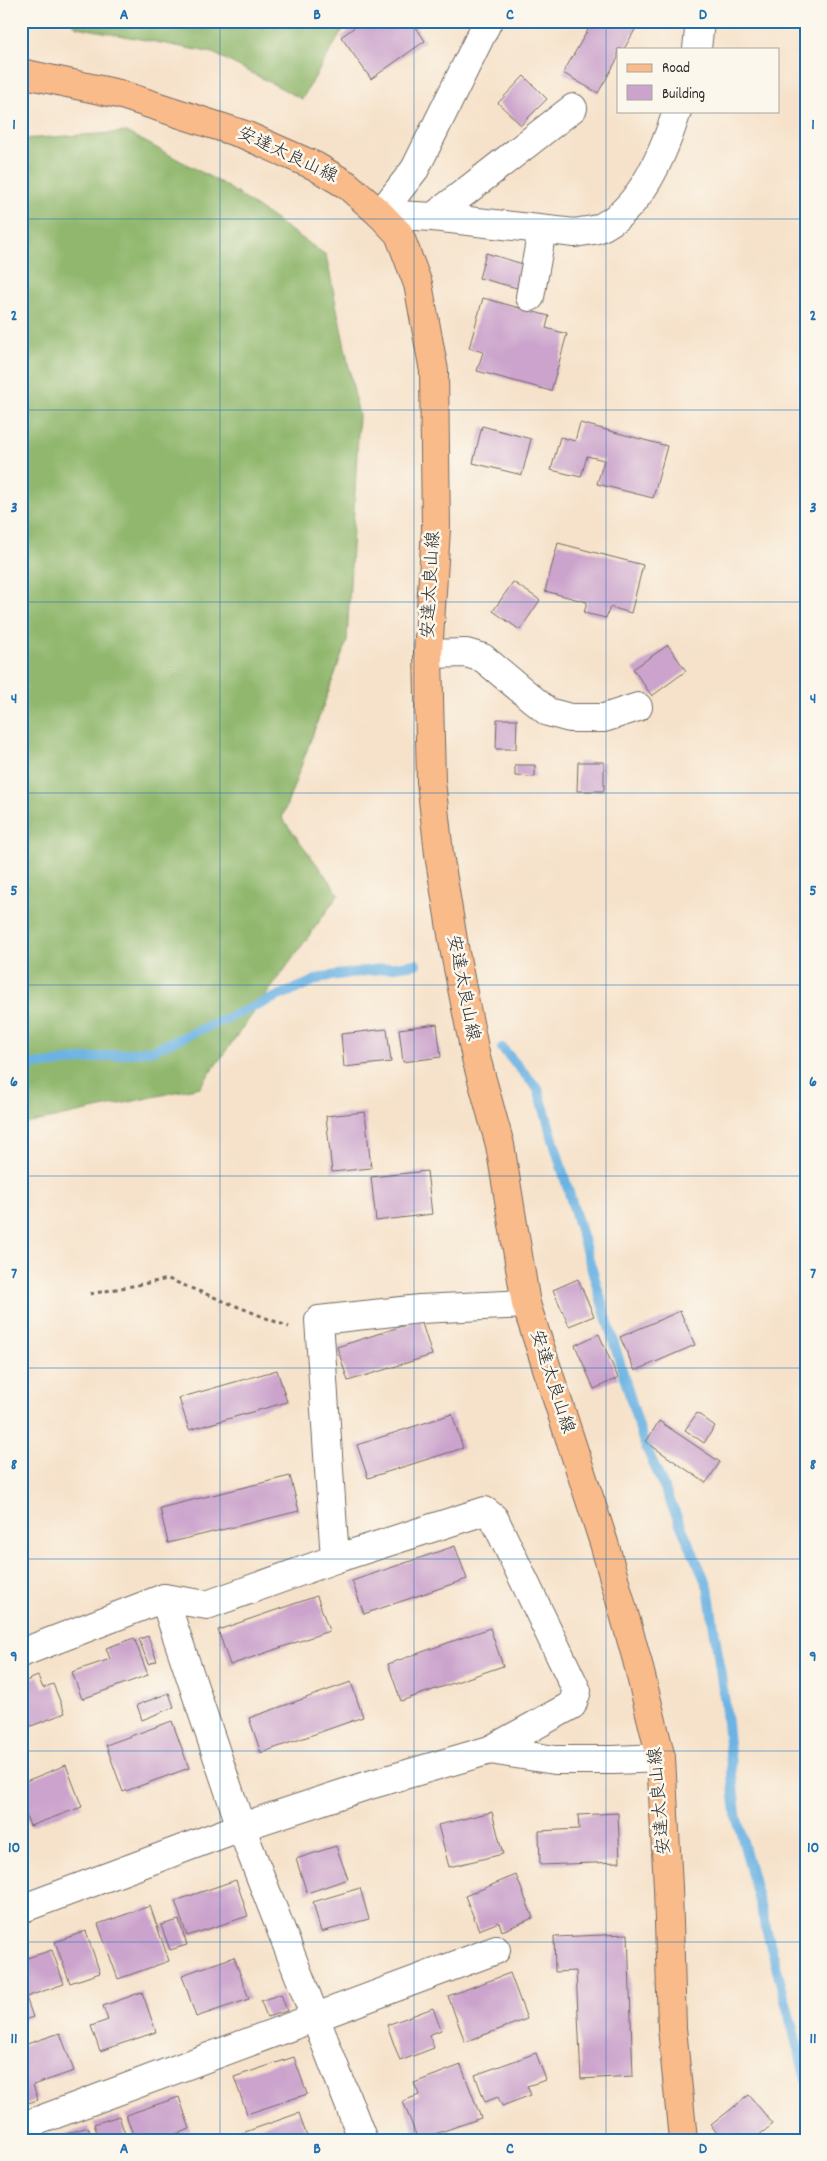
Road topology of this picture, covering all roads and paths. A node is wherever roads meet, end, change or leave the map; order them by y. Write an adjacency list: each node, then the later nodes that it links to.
1 (488, 21): 7 (street)
2 (700, 21): 3 (street)
3 (697, 48)
4 (21, 73): 7 (main road, 安達太良山線)
5 (573, 108): 8 (street)
6 (677, 112): 9 (street)
7 (380, 214): 8 (street); 11 (main road, 安達太良山線)
8 (433, 217): 9 (street)
9 (542, 230): 10 (street)
10 (530, 297)
11 (428, 654): 12 (street); 14 (main road, 安達太良山線)
12 (638, 707)
13 (90, 1294): 15 (path)
14 (526, 1304): 15 (street); 20 (main road, 安達太良山線)
15 (320, 1340): 16 (street)
16 (335, 1559): 17 (street); 19 (street)
17 (164, 1598): 18 (street); 21 (street)
18 (21, 1653)
19 (490, 1750): 20 (street); 21 (street)
20 (661, 1758): 27 (main road, 安達太良山線)
21 (241, 1827): 22 (street); 24 (street)
22 (21, 1909)
23 (496, 1950): 24 (street)
24 (316, 2018): 25 (street); 26 (street)
25 (21, 2127)
26 (363, 2140)
27 (683, 2140)

